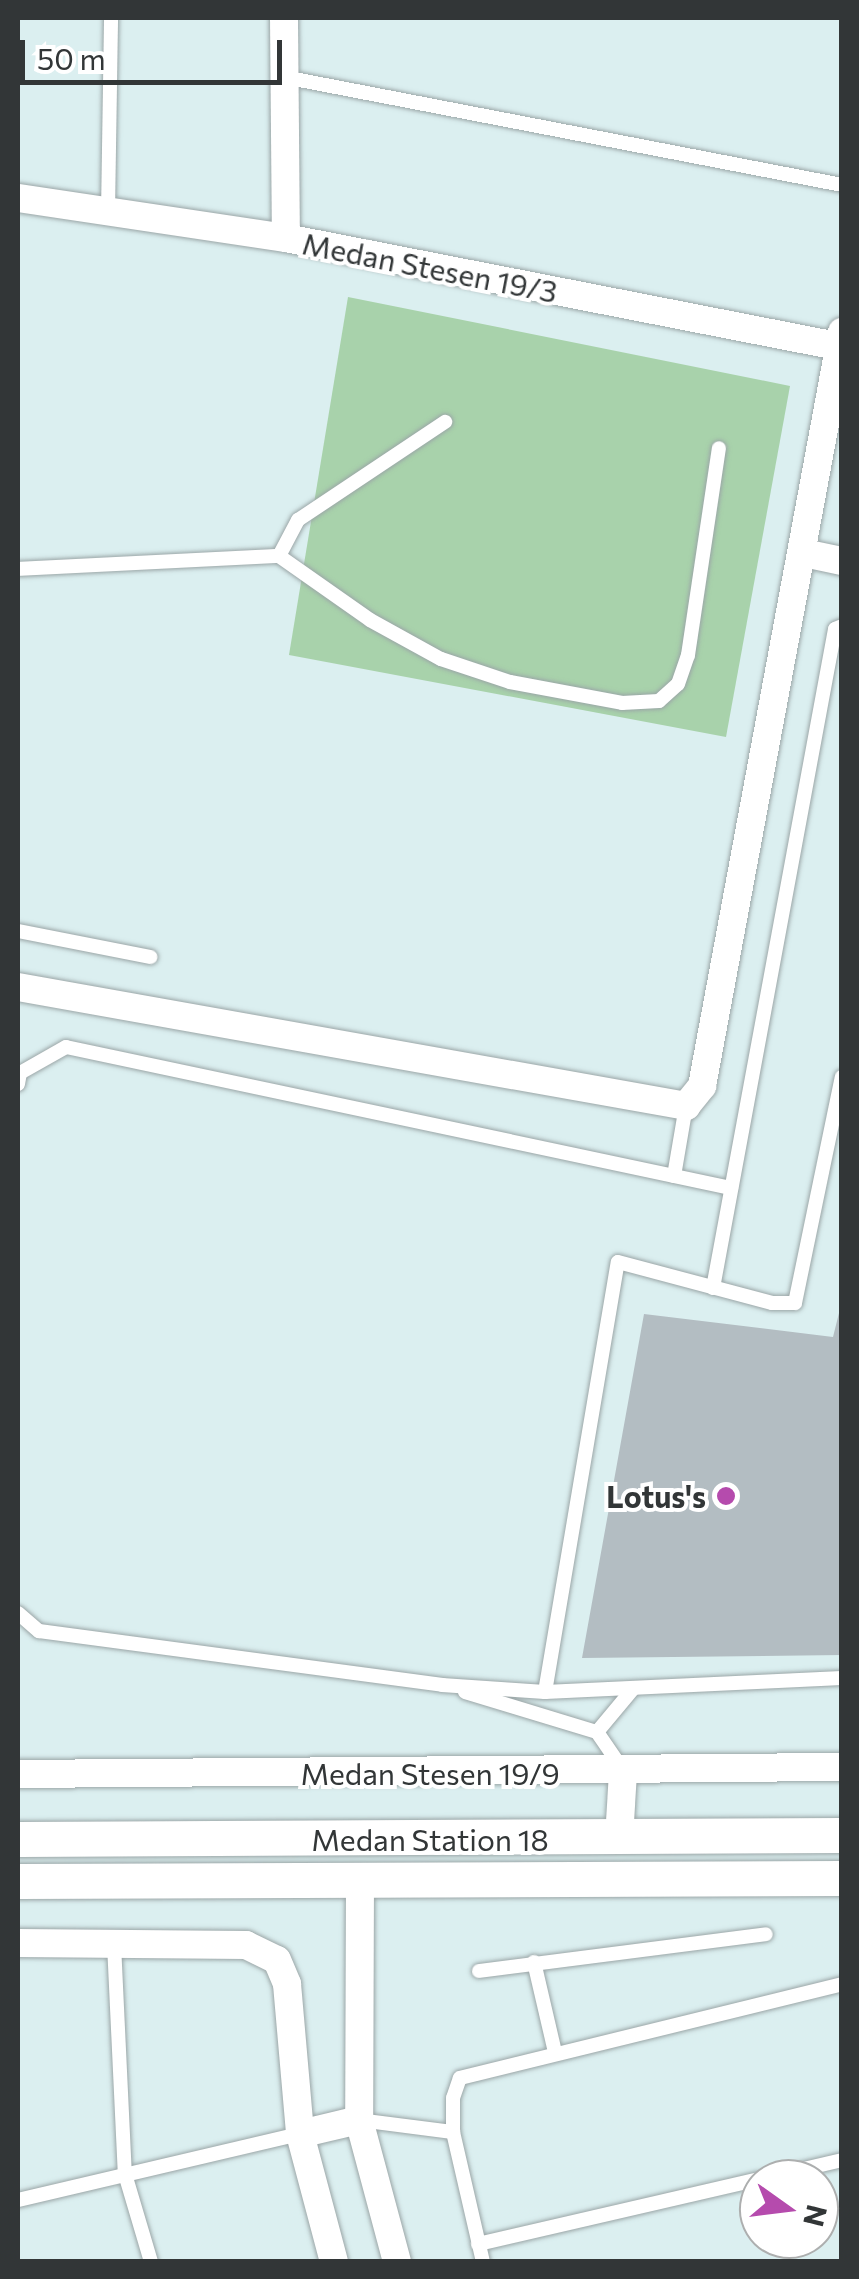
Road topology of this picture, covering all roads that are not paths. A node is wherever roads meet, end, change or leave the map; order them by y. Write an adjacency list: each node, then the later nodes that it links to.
1 (110, 18): 6 (lane)
2 (284, 18): 3 (street)
3 (284, 77): 4 (lane); 7 (street)
4 (842, 185)
5 (18, 198): 6 (street, Medan Stesen 19/3)
6 (108, 212): 7 (street, Medan Stesen 19/3)
7 (286, 238): 8 (street, Medan Stesen 19/3)
8 (841, 342): 11 (street)
9 (444, 422): 12 (lane)
10 (719, 448): 12 (lane)
11 (804, 553): 13 (street); 21 (street)
12 (279, 556): 14 (lane)
13 (842, 560)
14 (18, 568)
15 (842, 626): 23 (lane)
16 (18, 931): 17 (lane)
17 (150, 956)
18 (18, 987): 21 (street)
19 (842, 1077): 24 (lane)
20 (18, 1084): 22 (lane)
21 (686, 1106): 22 (lane)
22 (674, 1176): 23 (lane)
23 (731, 1188): 24 (lane)
24 (713, 1288): 29 (lane)
25 (18, 1612): 27 (lane)
26 (842, 1678): 28 (lane)
27 (442, 1685): 29 (lane); 30 (lane)
28 (633, 1689): 29 (lane); 30 (lane)
29 (545, 1692)
30 (597, 1732): 32 (lane)
31 (842, 1767): 32 (street, Medan Stesen 19/9)
32 (623, 1770): 33 (street, Medan Stesen 19/9); 36 (street)
33 (18, 1774)
34 (842, 1835): 36 (street, Medan Station 18)
35 (18, 1839): 36 (street, Medan Station 18)
36 (618, 1839)
37 (842, 1878): 38 (street, Medan Station 18)
38 (360, 1880): 39 (street, Medan Station 18); 47 (street)
39 (18, 1881)
40 (766, 1934): 43 (lane)
41 (18, 1942): 42 (street)
42 (114, 1944): 49 (street); 50 (lane)
43 (534, 1962): 44 (lane); 46 (lane)
44 (479, 1971)
45 (842, 1984): 46 (lane)
46 (555, 2052): 48 (lane)
47 (359, 2120): 48 (lane); 49 (street); 56 (street)
48 (453, 2132): 53 (lane)
49 (300, 2134): 50 (lane); 55 (street)
50 (126, 2174): 52 (lane); 54 (lane)
51 (739, 2184): 53 (lane)
52 (18, 2200)
53 (478, 2244): 57 (lane)
54 (151, 2262)
55 (334, 2262)
56 (397, 2262)
57 (483, 2262)

